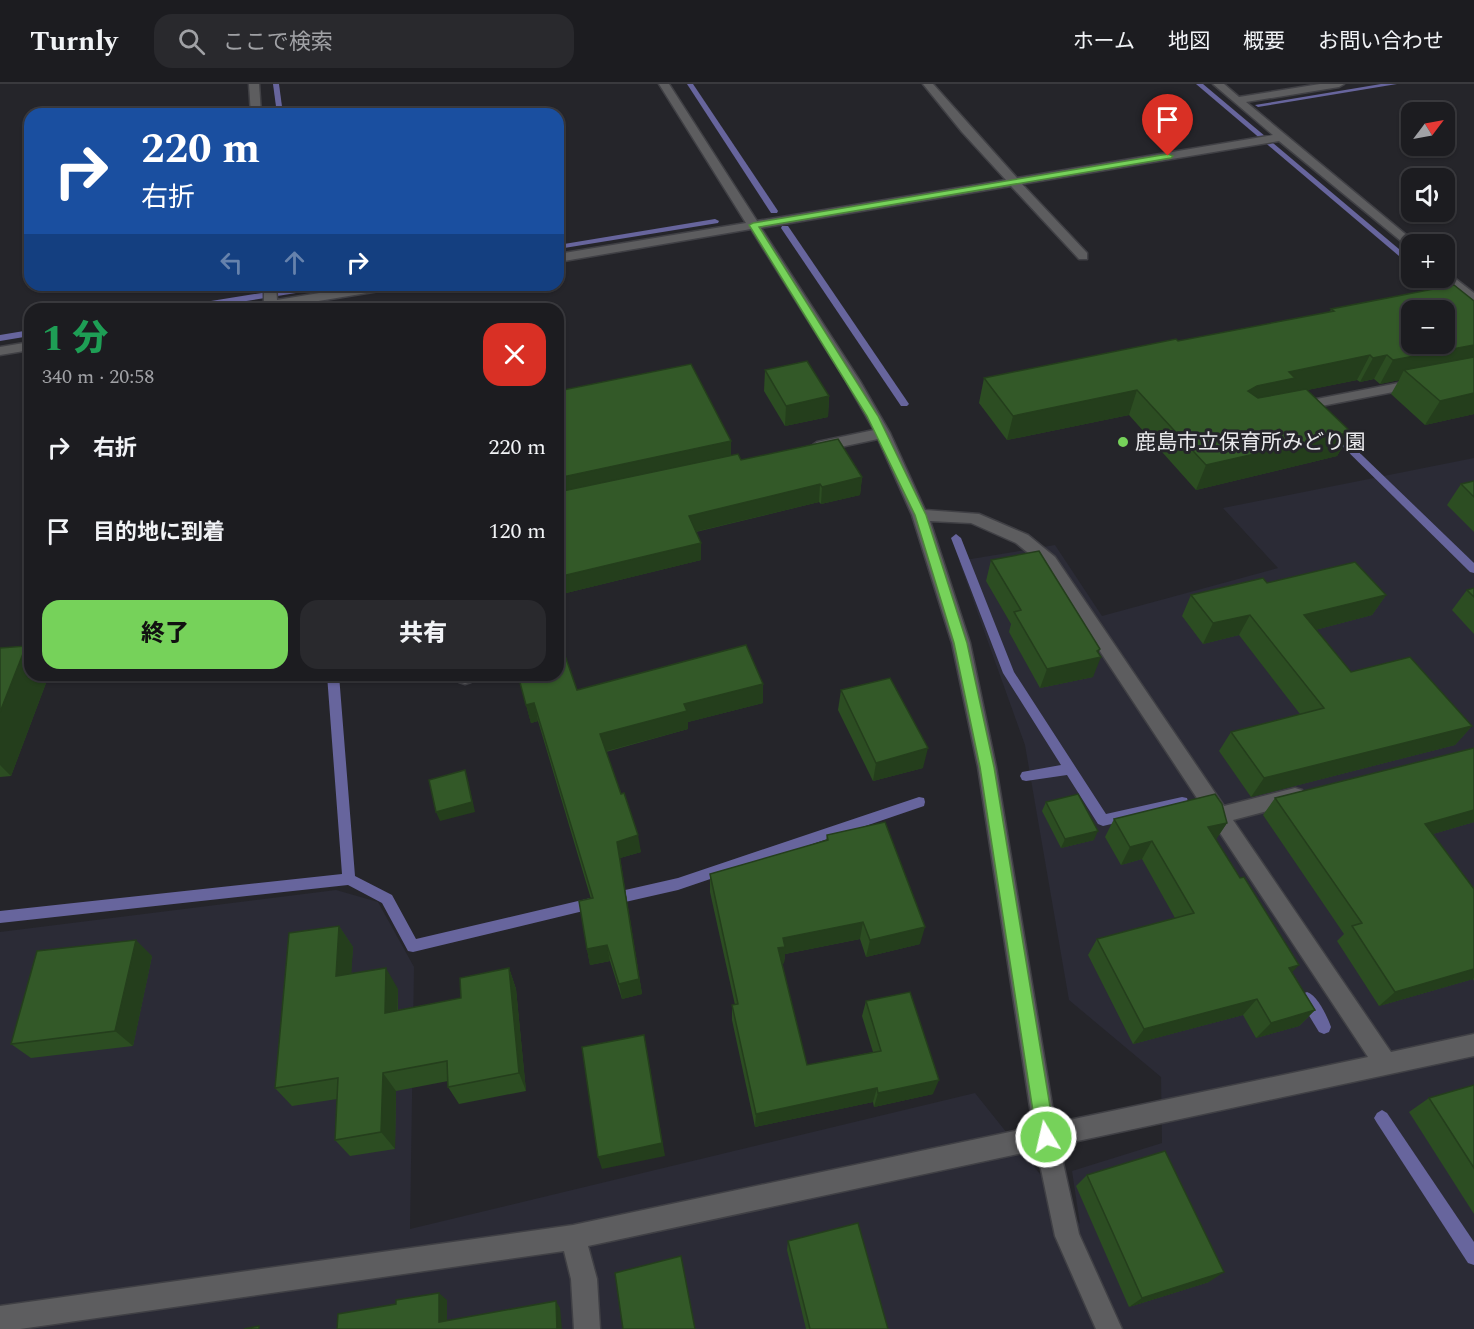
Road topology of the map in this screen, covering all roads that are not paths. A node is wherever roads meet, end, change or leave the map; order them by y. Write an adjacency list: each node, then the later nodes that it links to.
1 (254, 84): 7 (street)
2 (664, 84): 10 (street)
3 (928, 84): 9 (street)
4 (1218, 84): 6 (street)
5 (1339, 84): 6 (street)
6 (1238, 100): 8 (street)
7 (256, 108)
8 (1282, 137): 9 (street); 11 (street)
9 (1016, 182): 10 (street); 12 (street)
10 (753, 225): 13 (street); 22 (street)
11 (1401, 237)
12 (1083, 256)
13 (564, 257)
14 (1455, 283): 16 (street)
15 (355, 291): 17 (street)
16 (1474, 299)
17 (283, 303)
18 (24, 347): 19 (street)
19 (0, 351)
20 (1429, 381): 21 (street)
21 (1281, 410)
22 (883, 433): 23 (street); 24 (street)
23 (806, 450)
24 (920, 515): 26 (street); 29 (street)
25 (1312, 792): 26 (street)
26 (1219, 815): 28 (street)
27 (1474, 1046): 28 (street)
28 (1386, 1064): 29 (street)
29 (1046, 1137): 30 (street); 33 (street)
30 (573, 1238): 31 (street); 32 (street)
31 (0, 1319)
32 (587, 1329)
33 (1109, 1329)

